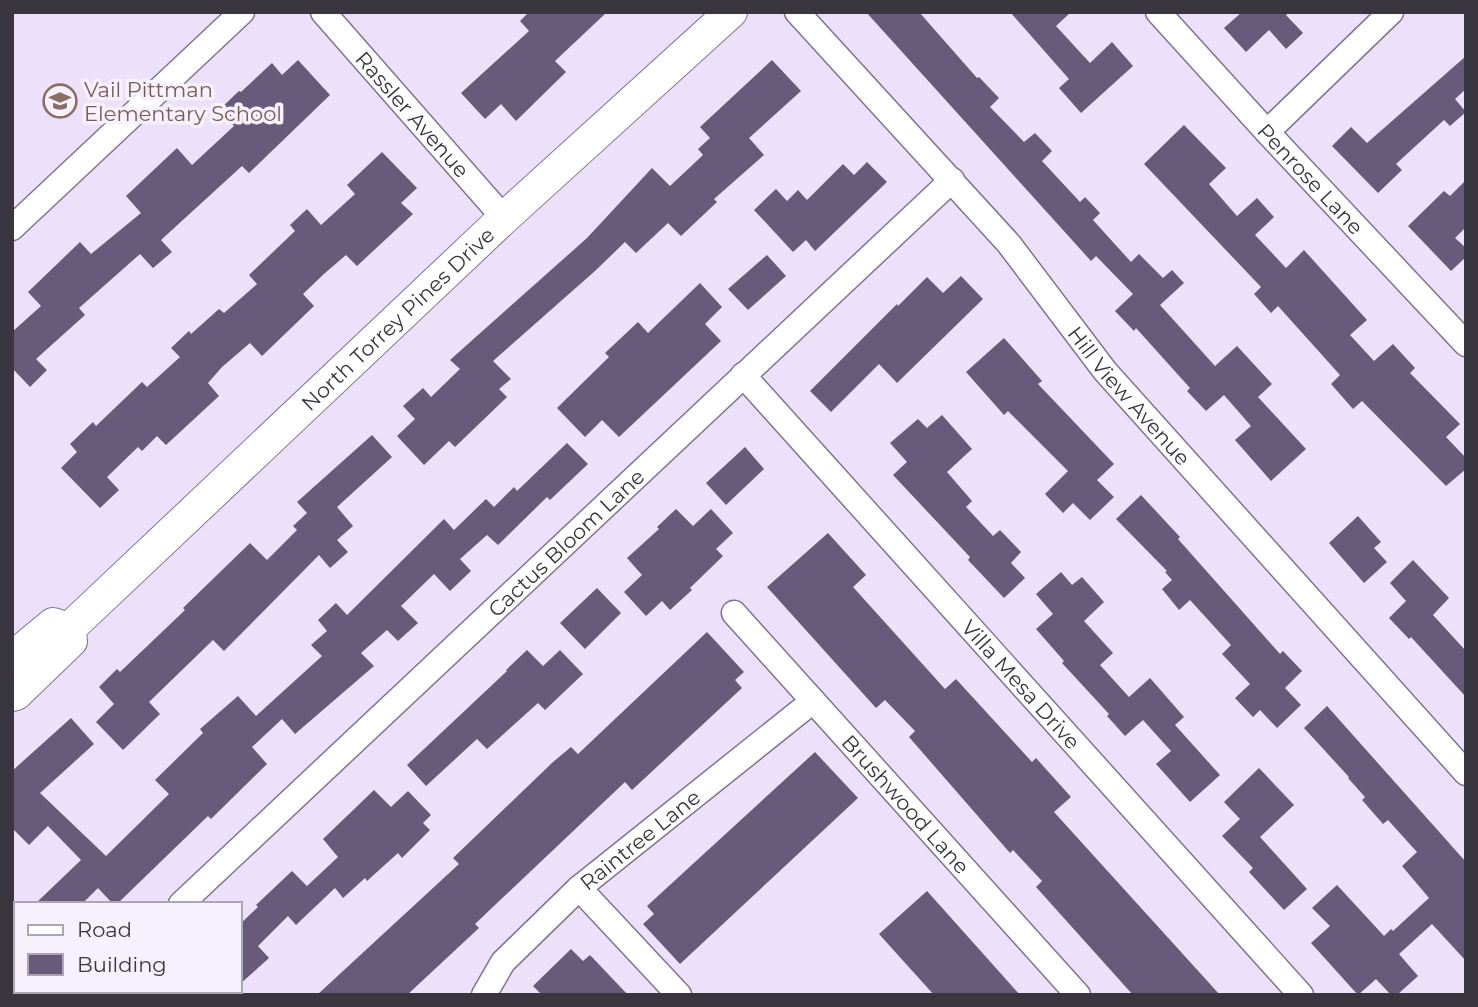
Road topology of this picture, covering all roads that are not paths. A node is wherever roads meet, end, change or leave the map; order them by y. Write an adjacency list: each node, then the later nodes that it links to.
1 (242, 12): 10 (street)
2 (323, 12): 9 (street, Rassler Avenue)
3 (730, 12): 9 (main road, North Torrey Pines Drive)
4 (797, 12): 8 (street, Hill View Avenue)
5 (1158, 12): 7 (street, Penrose Lane)
6 (1391, 12): 7 (street)
7 (1267, 132): 11 (street, Penrose Lane)
8 (952, 180): 12 (street, Cactus Bloom Lane); 18 (street, Hill View Avenue)
9 (504, 218): 14 (main road, North Torrey Pines Drive)
10 (12, 228)
11 (1461, 330)
12 (743, 375): 20 (street, Cactus Bloom Lane); 24 (street, Villa Mesa Drive)
13 (734, 613): 17 (street, Brushwood Lane)
14 (69, 629): 15 (main road); 16 (main road, North Torrey Pines Drive)
15 (12, 658)
16 (12, 695)
17 (813, 701): 19 (street, Raintree Lane); 23 (street, Brushwood Lane)
18 (1466, 773)
19 (579, 888): 21 (street, Raintree Lane); 22 (street)
20 (183, 902)
21 (484, 995)
22 (679, 995)
23 (1078, 995)
24 (1301, 995)

